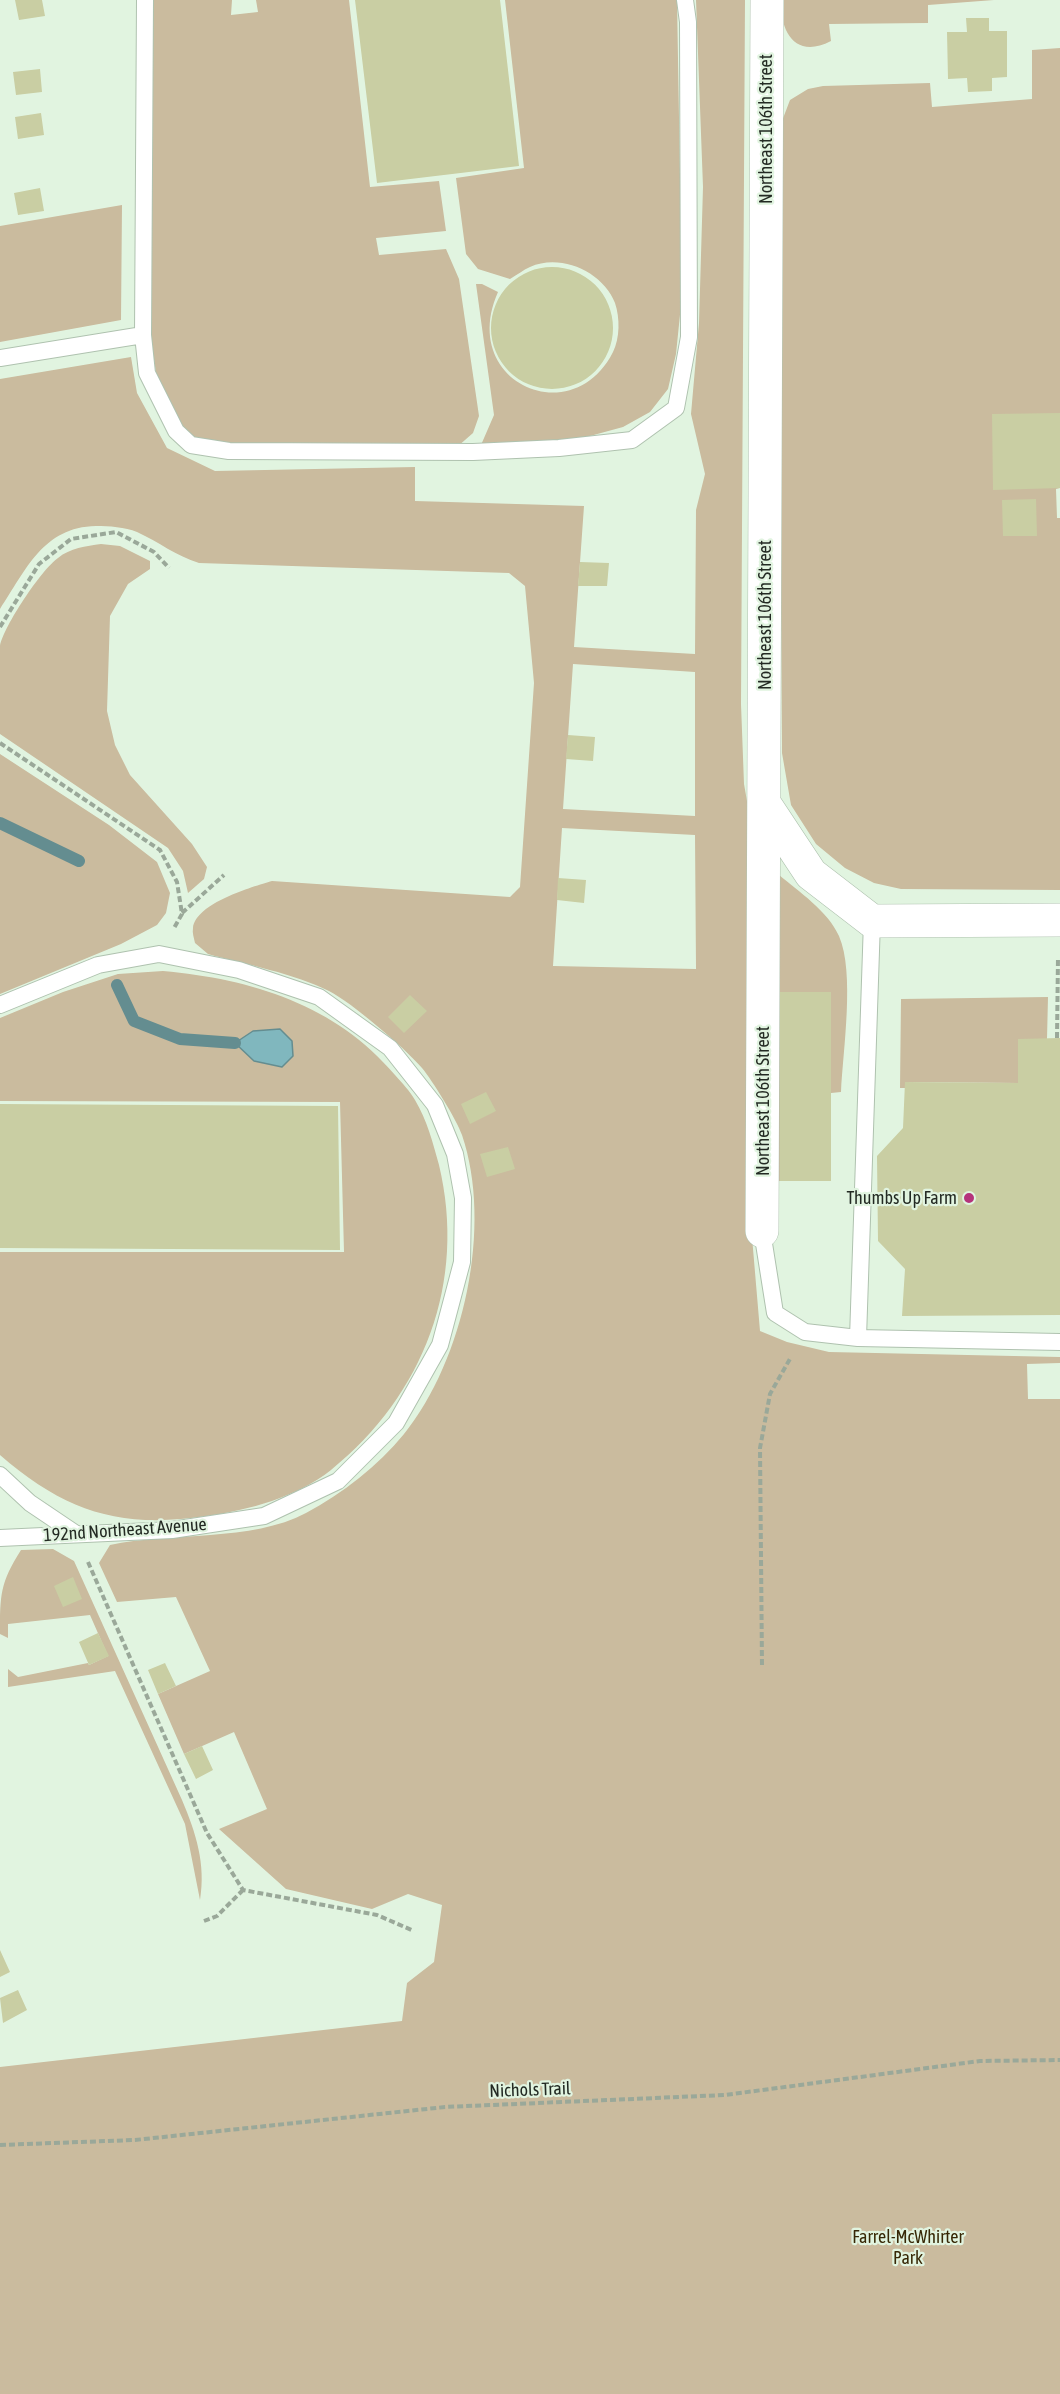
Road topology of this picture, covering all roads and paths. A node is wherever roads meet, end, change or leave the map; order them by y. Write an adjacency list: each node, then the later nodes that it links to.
1 (145, 0): 4 (lane)
2 (685, 0): 4 (lane)
3 (767, 0): 9 (street, Northeast 106th Street)
4 (143, 334): 5 (lane)
5 (0, 358)
6 (169, 568): 7 (path)
7 (0, 627)
8 (0, 743): 11 (path)
9 (764, 803): 13 (street); 17 (street, Northeast 106th Street)
10 (224, 875): 11 (path)
11 (182, 914): 14 (path)
12 (1059, 920): 13 (street); 16 (path)
13 (872, 921): 19 (lane)
14 (159, 954): 15 (lane, 192nd Northeast Avenue); 22 (lane, 192nd Northeast Avenue)
15 (0, 1005)
16 (1057, 1038)
17 (762, 1231): 18 (lane)
18 (805, 1332): 19 (lane); 24 (path)
19 (858, 1338): 20 (lane)
20 (1060, 1342)
21 (0, 1475): 22 (lane)
22 (76, 1534): 23 (lane, 192nd Northeast Avenue); 25 (path)
23 (0, 1538)
24 (762, 1665)
25 (243, 1890): 26 (path); 27 (path)
26 (204, 1921)
27 (414, 1931)
28 (1060, 2060): 29 (path, Nichols Trail)
29 (0, 2145)

